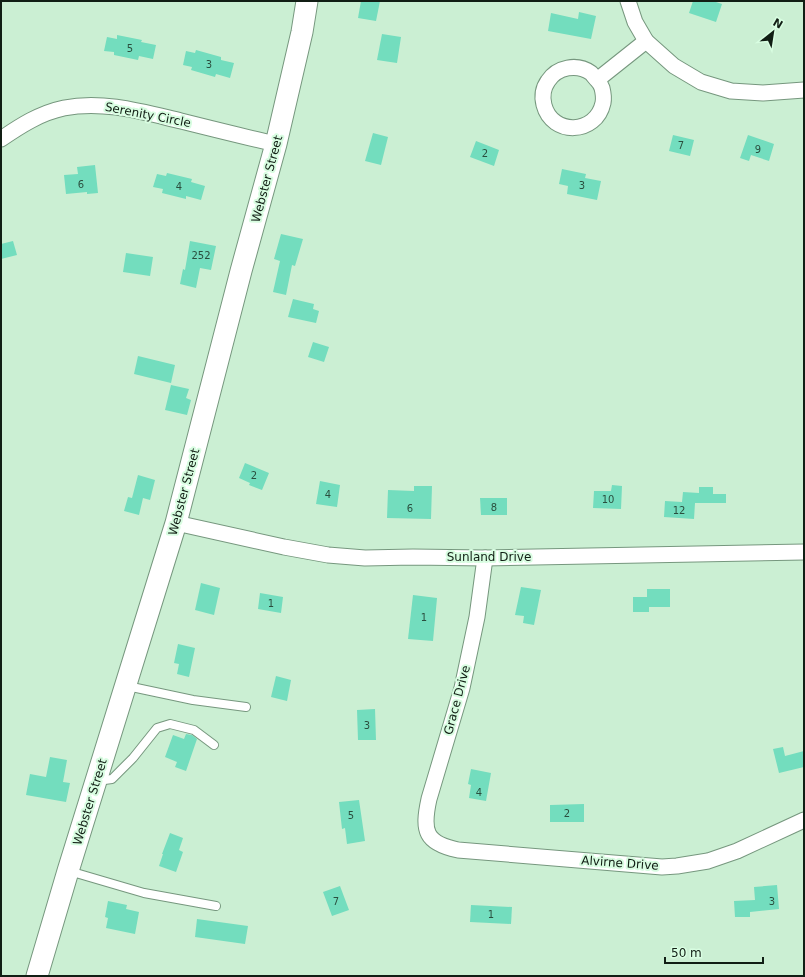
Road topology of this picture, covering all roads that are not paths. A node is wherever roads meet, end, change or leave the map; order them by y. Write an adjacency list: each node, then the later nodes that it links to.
1 (307, 1): 7 (main road, Webster Street)
2 (628, 1): 3 (street)
3 (646, 41): 4 (street); 5 (street)
4 (597, 80): 4 (street)
5 (804, 90)
6 (1, 140): 7 (street, Serenity Circle)
7 (276, 144): 8 (main road, Webster Street)
8 (176, 523): 10 (street, Sunland Drive); 11 (main road, Webster Street)
9 (804, 552): 10 (street, Sunland Drive)
10 (485, 558): 16 (street, Grace Drive)
11 (126, 686): 12 (lane); 14 (main road, Webster Street)
12 (246, 707)
13 (214, 745): 14 (lane)
14 (97, 781): 17 (main road, Webster Street)
15 (804, 820): 16 (street, Alvirne Drive)
16 (432, 839)
17 (68, 871): 18 (lane); 19 (main road, Webster Street)
18 (216, 906)
19 (37, 976)

